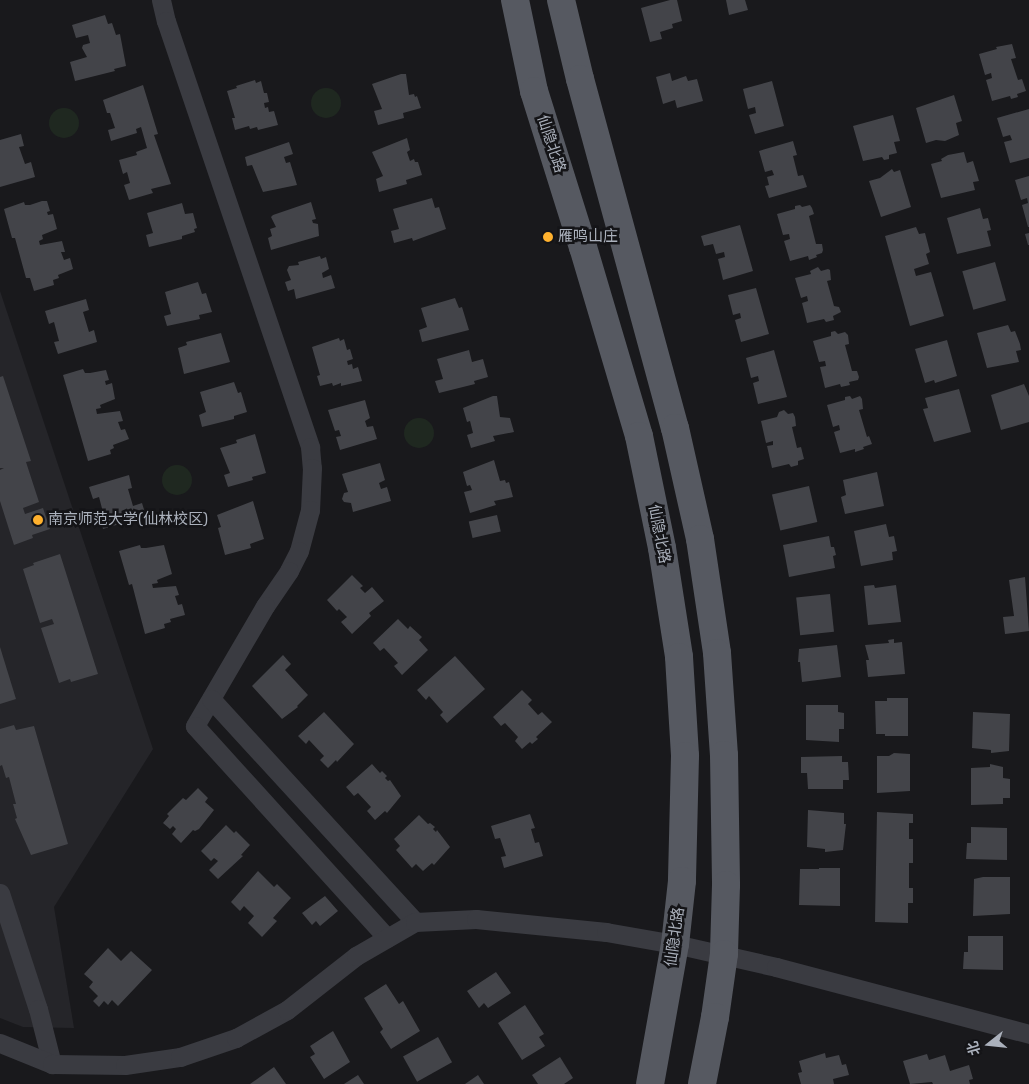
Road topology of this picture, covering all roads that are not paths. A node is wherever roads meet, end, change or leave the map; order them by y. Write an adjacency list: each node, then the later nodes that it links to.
1 (161, 0): 4 (street)
2 (515, 0): 8 (main road, 仙隐北路)
3 (561, 0): 9 (main road)
4 (211, 699): 6 (street); 7 (street)
5 (0, 893): 12 (street)
6 (415, 922): 7 (street); 8 (street)
7 (387, 938): 12 (street)
8 (675, 944): 9 (street); 13 (main road, 仙隐北路)
9 (724, 954): 10 (street); 14 (main road)
10 (1029, 1034)
11 (0, 1043): 12 (street)
12 (52, 1064)
13 (650, 1084)
14 (702, 1084)

